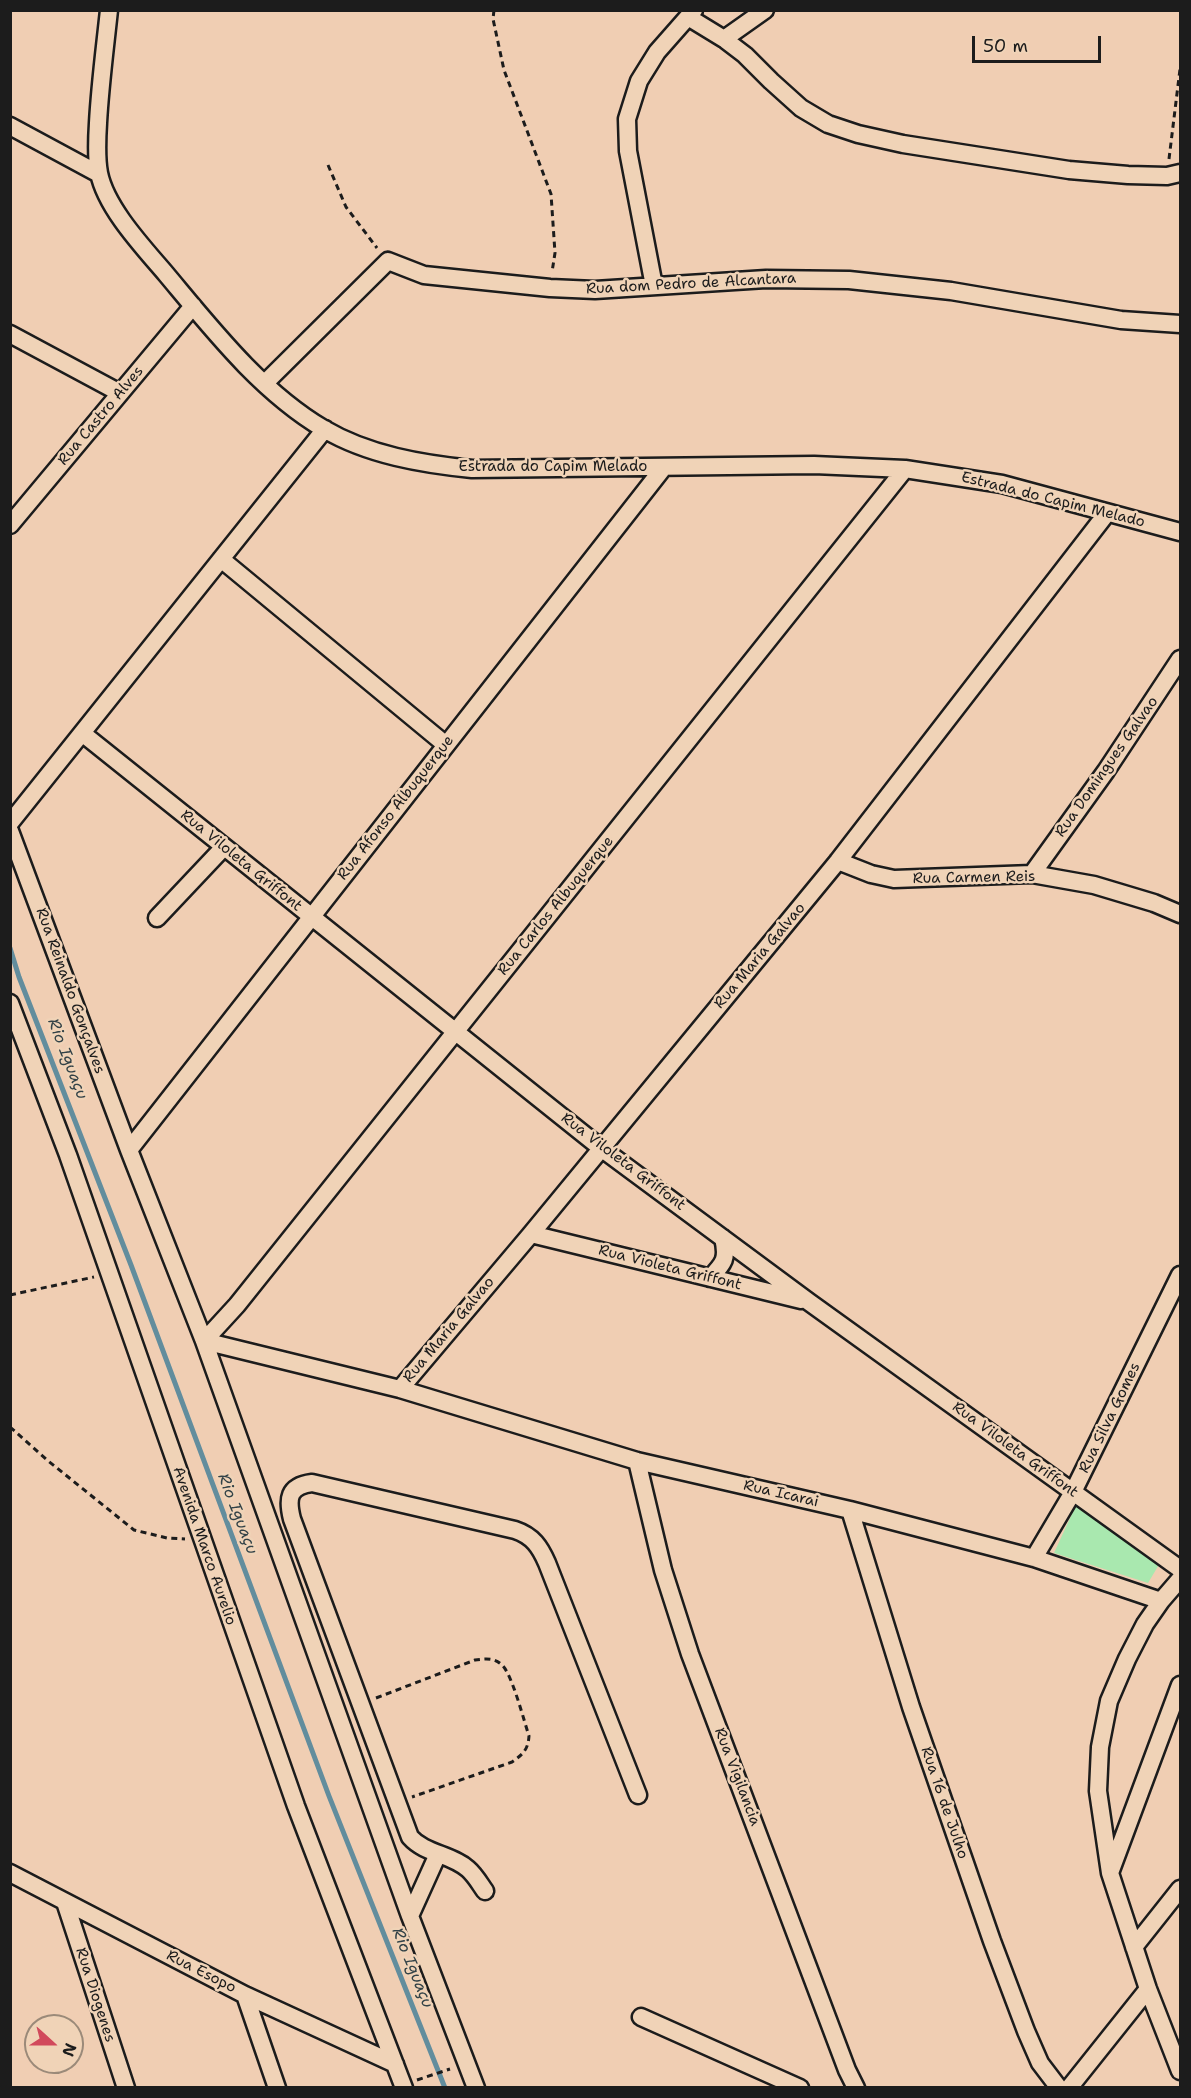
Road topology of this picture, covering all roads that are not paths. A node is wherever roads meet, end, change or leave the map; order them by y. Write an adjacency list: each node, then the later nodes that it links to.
1 (109, 10): 6 (street, Estrada do Capim Melado)
2 (765, 10): 4 (street)
3 (691, 14): 4 (street); 8 (street)
4 (724, 39): 7 (street)
5 (10, 126): 6 (street)
6 (99, 174): 9 (street, Estrada do Capim Melado)
7 (1174, 175)
8 (654, 285): 10 (street, Rua dom Pedro de Alcantara); 12 (street, Rua dom Pedro de Alcantara)
9 (192, 306): 12 (street, Estrada do Capim Melado); 13 (street, Rua Castro Alves)
10 (1180, 324)
11 (10, 334): 13 (street)
12 (265, 383): 14 (street, Estrada do Capim Melado)
13 (120, 393): 18 (street, Rua Castro Alves)
14 (325, 429): 15 (street, Estrada do Capim Melado); 20 (street)
15 (664, 467): 16 (street, Estrada do Capim Melado); 23 (street, Rua Afonso Albuquerque)
16 (905, 468): 17 (street, Estrada do Capim Melado); 33 (street, Rua Carlos Albuquerque)
17 (1107, 513): 19 (street, Estrada do Capim Melado); 27 (street, Rua Maria Galvao)
18 (10, 525)
19 (1180, 532)
20 (221, 559): 22 (street); 23 (street)
21 (1180, 659): 28 (street, Rua Domingues Galvao)
22 (82, 733): 24 (street); 26 (street, Rua Viloleta Griffont)
23 (446, 745): 30 (street, Rua Afonso Albuquerque)
24 (10, 823)
25 (10, 831): 35 (street, Rua Reinaldo Gonçalves)
26 (224, 847): 30 (street, Rua Viloleta Griffont); 31 (street)
27 (838, 861): 28 (street, Rua Carmen Reis); 34 (street, Rua Maria Galvao)
28 (1032, 874): 29 (street, Rua Carmen Reis)
29 (1180, 914)
30 (310, 916): 33 (street, Rua Viloleta Griffont); 35 (street, Rua Afonso Albuquerque)
31 (157, 918)
32 (10, 1003): 63 (street, Avenida Marco Aurelio)
33 (456, 1031): 34 (street, Rua Viloleta Griffont); 41 (street, Rua Carlos Albuquerque)
34 (601, 1148): 36 (street, Rua Maria Galvao); 37 (street, Rua Viloleta Griffont)
35 (129, 1150): 41 (street, Rua Reinaldo Gonçalves)
36 (531, 1234): 39 (street, Rua Violeta Griffont); 42 (street, Rua Maria Galvao)
37 (723, 1238): 39 (street); 40 (street, Rua Viloleta Griffont)
38 (1180, 1275): 44 (street, Rua Silva Gomes)
39 (710, 1278): 40 (street, Rua Violeta Griffont)
40 (808, 1302): 44 (street, Rua Viloleta Griffont)
41 (204, 1341): 42 (street, Rua Icarai); 58 (street, Rua Reinaldo Gonçalves)
42 (400, 1389): 43 (street, Rua Icarai)
43 (637, 1461): 45 (street, Rua Icarai); 70 (street, Rua Vigilancia)
44 (1073, 1492): 46 (street, Rua Silva Gomes); 47 (street, Rua Viloleta Griffont)
45 (850, 1510): 46 (street, Rua Icarai); 71 (street, Rua 16 de Julho)
46 (1034, 1558): 49 (street, Rua Icarai)
47 (1180, 1569)
48 (1180, 1578): 49 (street)
49 (1161, 1601): 54 (street)
50 (1180, 1685): 54 (street)
51 (638, 1795): 52 (street)
52 (438, 1854): 56 (street); 58 (street)
53 (10, 1873): 57 (street, Rua Esopo)
54 (1110, 1873): 59 (street)
55 (1180, 1889): 59 (street)
56 (485, 1891)
57 (65, 1902): 61 (street, Rua Esopo); 66 (street, Rua Diogenes)
58 (410, 1916): 68 (street)
59 (1134, 1947): 60 (street)
60 (1148, 1989): 64 (street); 72 (street)
61 (245, 1995): 63 (street, Rua Esopo); 67 (street)
62 (641, 2017): 69 (street)
63 (395, 2064): 65 (street, Avenida Marco Aurelio)
64 (1180, 2071)
65 (408, 2085)
66 (126, 2088)
67 (277, 2088)
68 (476, 2088)
69 (800, 2088)
70 (856, 2088)
71 (1059, 2088)
72 (1069, 2088)

